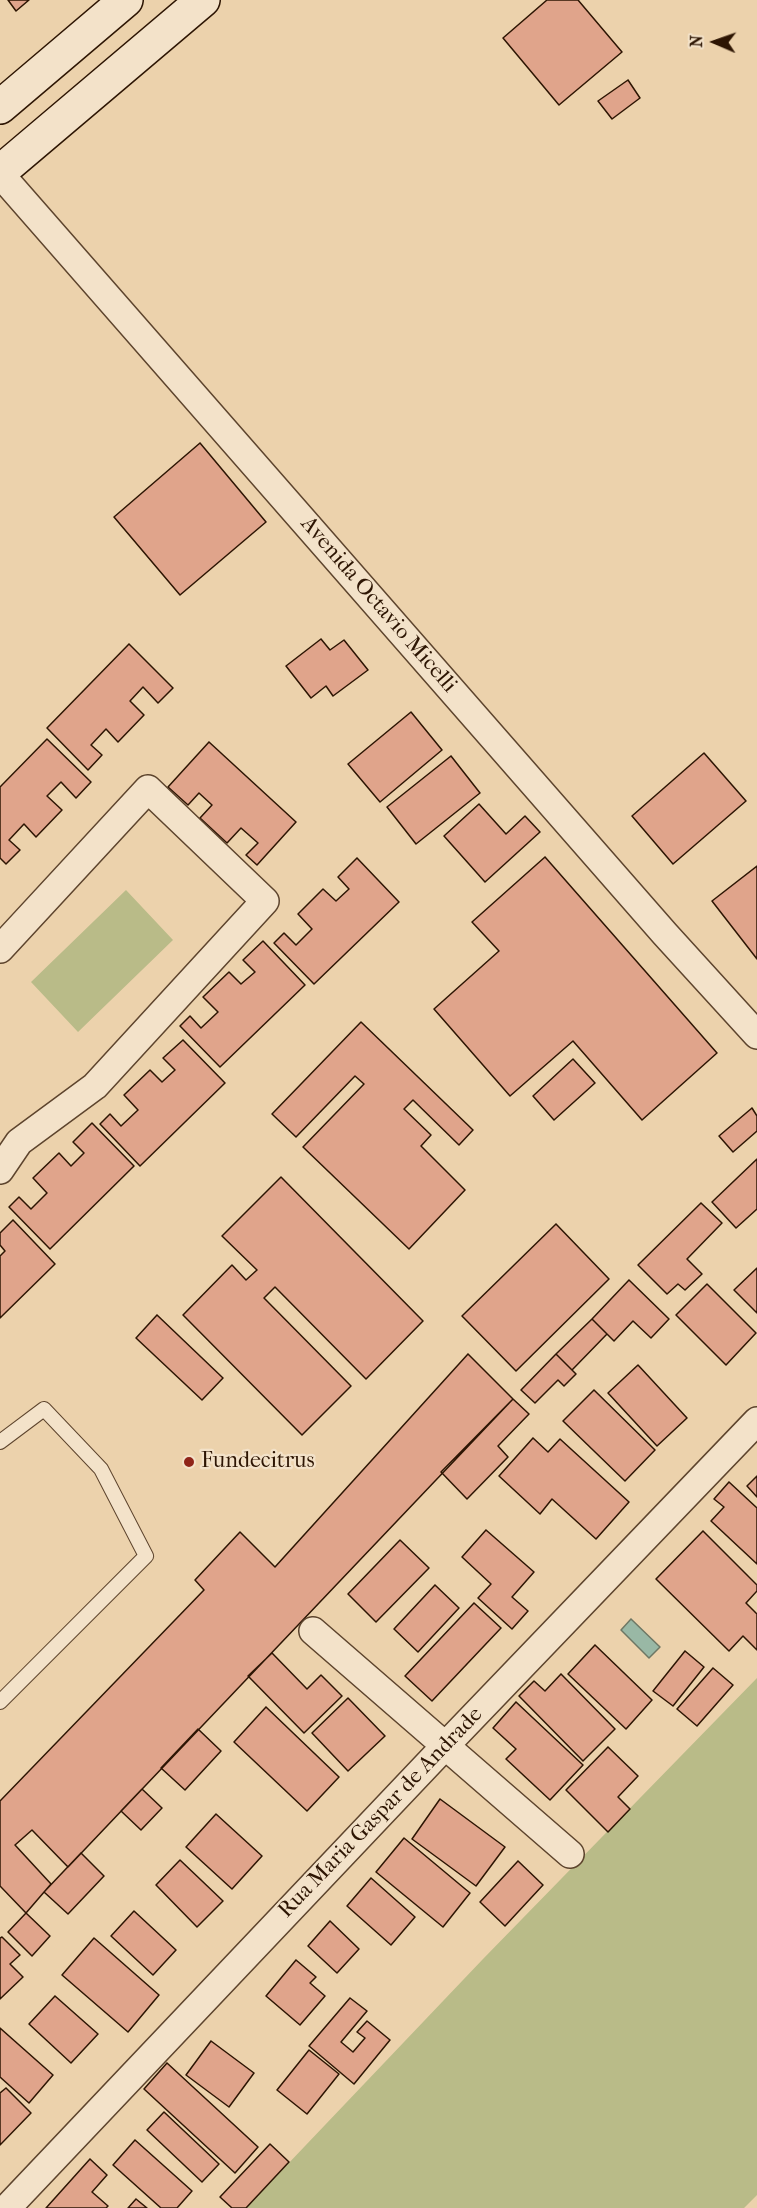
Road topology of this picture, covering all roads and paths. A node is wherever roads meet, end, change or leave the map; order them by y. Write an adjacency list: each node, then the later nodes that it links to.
1 (126, 0): 3 (main road)
2 (203, 0): 4 (main road)
3 (0, 107)
4 (0, 173): 6 (street, Avenida Octavio Micelli)
5 (0, 949): 7 (street)
6 (757, 1035)
7 (0, 1170)
8 (757, 1421): 12 (street, Rua Maria Gaspar de Andrade)
9 (0, 1442): 11 (lane)
10 (313, 1630): 12 (street)
11 (0, 1702)
12 (446, 1745): 13 (street); 14 (street, Rua Maria Gaspar de Andrade)
13 (570, 1854)
14 (7, 2208)

